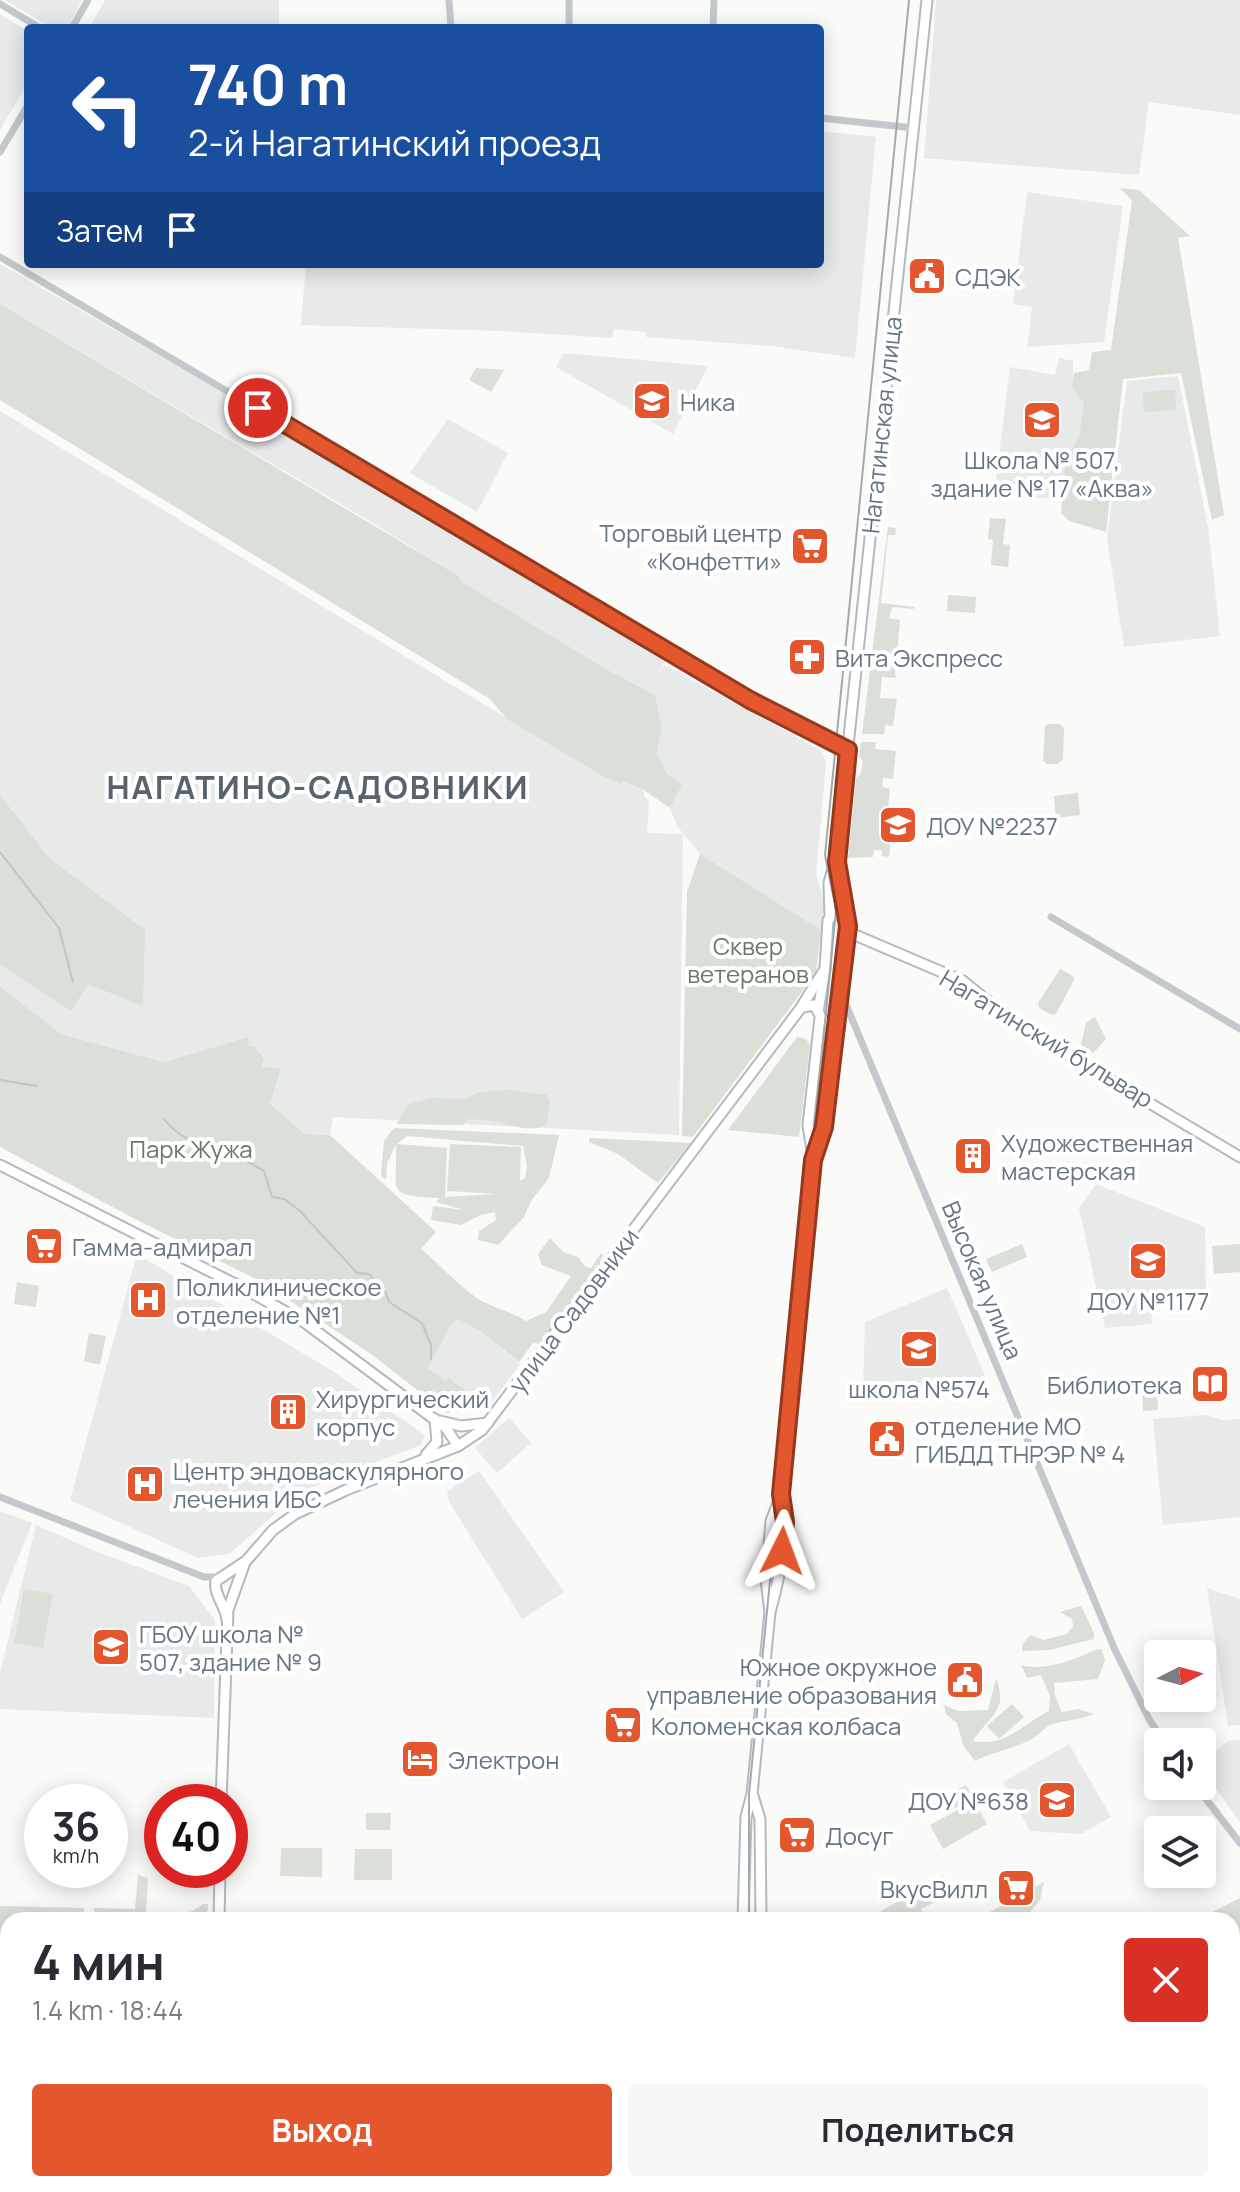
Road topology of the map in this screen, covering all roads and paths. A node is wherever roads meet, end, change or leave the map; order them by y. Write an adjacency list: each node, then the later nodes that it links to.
1 (88, 0): 8 (street)
2 (449, 0): 9 (street)
3 (569, 0): 10 (street)
4 (714, 0): 11 (street)
5 (927, 0): 14 (street, Нагатинская улица)
6 (0, 4): 7 (street)
7 (33, 24)
8 (74, 24)
9 (451, 24)
10 (569, 24)
11 (713, 24)
12 (24, 112): 15 (street)
13 (824, 118): 14 (street)
14 (913, 128): 17 (street, Нагатинская улица)
15 (0, 152)
16 (0, 257): 17 (street)
17 (848, 750): 18 (street, Нагатинская улица)
18 (837, 850): 20 (street, Нагатинская улица); 21 (street, Нагатинская улица)
19 (1051, 917): 28 (street)
20 (830, 918): 21 (street); 23 (street, Нагатинская улица)
21 (847, 919): 22 (street, Нагатинская улица)
22 (848, 932): 24 (street, Нагатинская улица); 30 (street, Нагатинский бульвар)
23 (825, 969): 25 (street, улица Садовники); 26 (street, Нагатинская улица)
24 (840, 989): 27 (street, Нагатинская улица); 29 (street, Высокая улица)
25 (800, 1009): 26 (street); 34 (street, улица Садовники)
26 (819, 1015): 27 (street); 31 (street, Нагатинская улица)
27 (836, 1020): 29 (street, Высокая улица); 31 (street, Нагатинская улица)
28 (1240, 1029)
29 (865, 1051): 44 (street, Высокая улица)
30 (1240, 1157)
31 (813, 1160): 46 (street, Нагатинская улица)
32 (0, 1165): 33 (street)
33 (435, 1419): 34 (street); 35 (street); 36 (street)
34 (488, 1423): 35 (street, улица Садовники)
35 (458, 1446): 36 (street, улица Садовники)
36 (419, 1461): 38 (street, улица Садовники)
37 (0, 1497): 39 (street)
38 (246, 1561): 40 (street, улица Садовники); 41 (street, улица Садовники)
39 (204, 1577): 40 (street); 42 (street)
40 (222, 1577): 41 (street); 42 (street)
41 (235, 1589): 42 (street); 43 (street, улица Садовники)
42 (217, 1592): 43 (street)
43 (227, 1620): 45 (street)
44 (1155, 1728)
45 (222, 1784)
46 (752, 1794): 49 (street, Нагатинская улица); 50 (street, Нагатинская улица)
47 (1207, 1800): 48 (street)
48 (1240, 1843)
49 (745, 1852): 50 (street); 53 (street, Нагатинская улица)
50 (760, 1852): 54 (street, Нагатинская улица)
51 (220, 1888): 52 (street)
52 (219, 1912)
53 (743, 1912)
54 (761, 1912)

